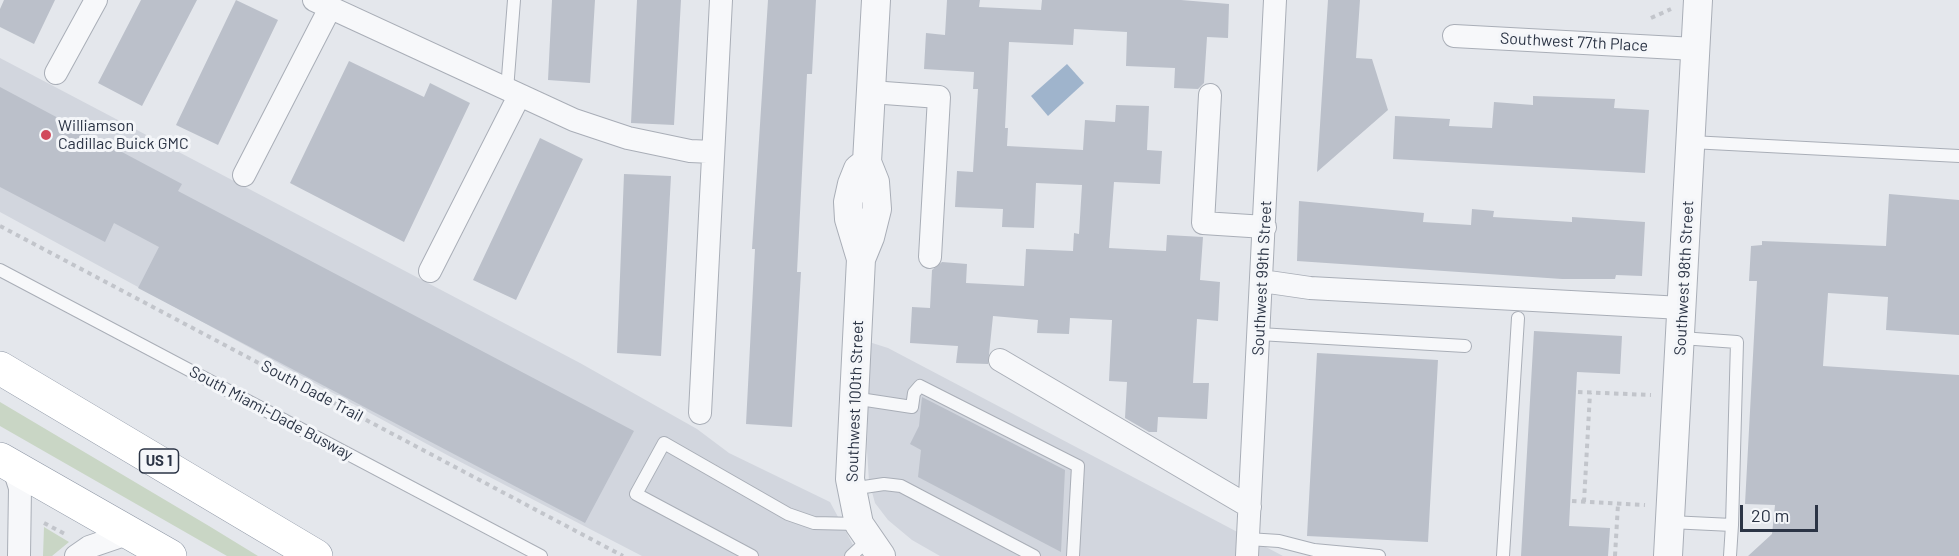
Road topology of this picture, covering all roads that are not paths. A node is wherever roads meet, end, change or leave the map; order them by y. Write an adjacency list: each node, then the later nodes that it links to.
1 (96, 0): 10 (street)
2 (513, 0): 12 (lane)
3 (721, 0): 15 (street)
4 (876, 0): 11 (street, Southwest 100th Street)
5 (1275, 0): 18 (street, Southwest 99th Street)
6 (1698, 0): 9 (street, Southwest 98th Street)
7 (322, 4): 12 (street); 17 (street)
8 (1454, 36): 9 (street, Southwest 77th Place)
9 (1695, 49): 14 (street, Southwest 98th Street)
10 (56, 73)
11 (871, 92): 19 (street); 30 (street, Southwest 100th Street)
12 (513, 93): 15 (street); 21 (street)
13 (1210, 95): 18 (street)
14 (1691, 142): 16 (lane); 23 (street, Southwest 98th Street)
15 (713, 152): 31 (street)
16 (1959, 156)
17 (244, 175)
18 (1265, 227): 22 (street, Southwest 99th Street)
19 (930, 257)
20 (0, 270): 44 (lane, South Miami-Dade Busway)
21 (430, 271)
22 (1262, 281): 23 (street); 25 (street, Southwest 99th Street)
23 (1682, 308): 26 (street, Southwest 98th Street)
24 (1518, 318): 49 (lane)
25 (1259, 334): 27 (lane); 34 (street, Southwest 99th Street)
26 (1681, 338): 35 (street, Southwest 98th Street); 36 (lane)
27 (1465, 346)
28 (1000, 360): 34 (street)
29 (0, 368): 43 (highway, US 1)
30 (853, 398): 33 (street, Southwest 100th Street); 47 (lane)
31 (700, 413)
32 (7, 462): 37 (highway); 41 (street)
33 (851, 489): 38 (street, Southwest 100th Street); 46 (lane)
34 (1250, 507): 40 (street, Southwest 99th Street)
35 (1670, 522): 36 (lane); 50 (street, Southwest 98th Street)
36 (1732, 525): 51 (lane)
37 (130, 532): 39 (street); 42 (highway)
38 (865, 544): 45 (lane)
39 (75, 547)
40 (1247, 547): 48 (lane)
41 (20, 556)
42 (170, 556)
43 (316, 556)
44 (542, 556)
45 (752, 556)
46 (1034, 556)
47 (1073, 556)
48 (1379, 556)
49 (1503, 556)
50 (1668, 556)
51 (1730, 556)

